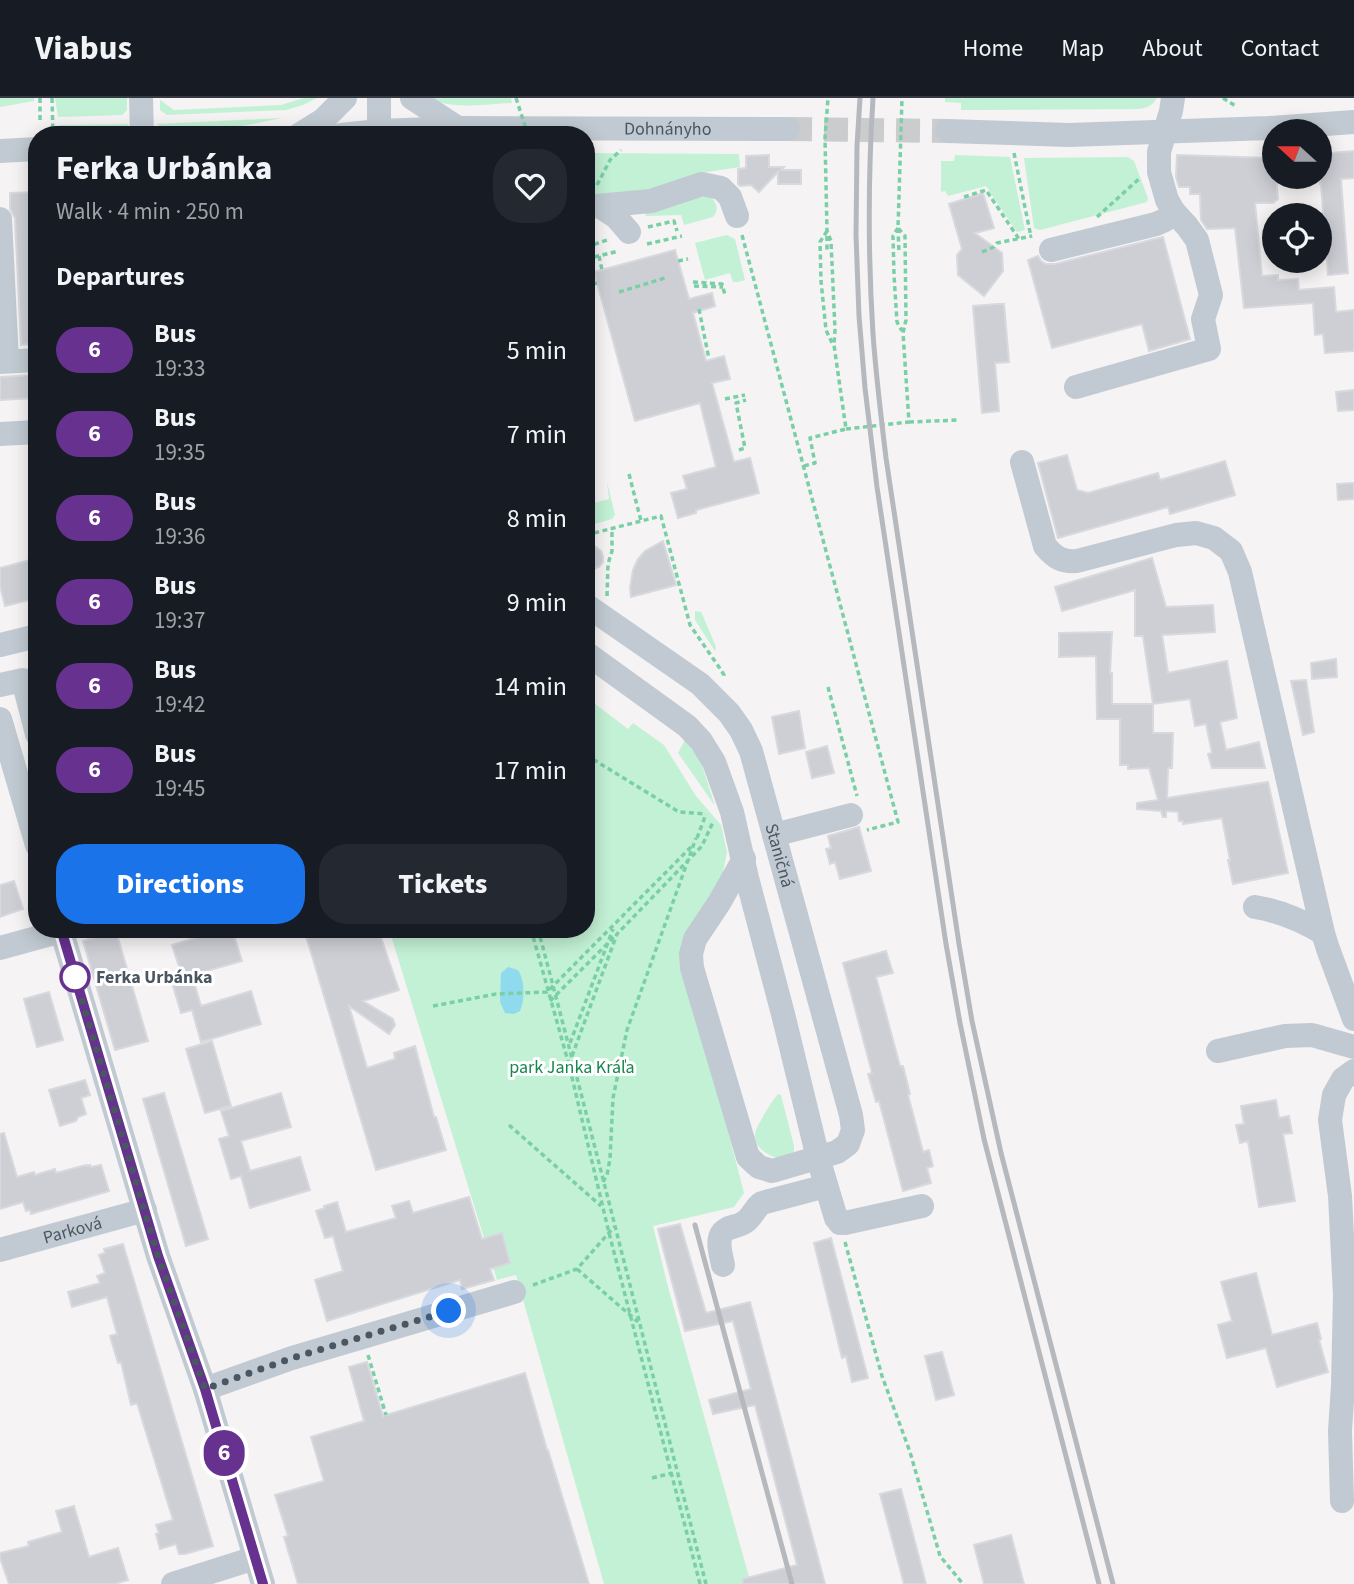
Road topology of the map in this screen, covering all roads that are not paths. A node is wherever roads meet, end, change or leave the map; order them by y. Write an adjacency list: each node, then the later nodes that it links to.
1 (141, 98): 7 (street)
2 (345, 98): 8 (street)
3 (379, 98): 9 (street)
4 (412, 98): 10 (street)
5 (1172, 98): 14 (street)
6 (1354, 122): 14 (street)
7 (142, 126)
8 (313, 126)
9 (379, 126)
10 (448, 126)
11 (788, 128): 12 (street, Dohnányho)
12 (595, 130)
13 (947, 131): 14 (street)
14 (1165, 132): 19 (street)
15 (28, 149): 16 (street)
16 (0, 150)
17 (595, 207): 20 (street)
18 (595, 208): 22 (street)
19 (1174, 212): 23 (street); 26 (street)
20 (737, 216)
21 (0, 219): 25 (street)
22 (629, 232)
23 (1041, 240)
24 (28, 361): 25 (street)
25 (3, 362)
26 (1076, 387)
27 (28, 432): 28 (street)
28 (0, 434)
29 (1021, 462): 44 (street)
30 (596, 602): 39 (street, Staničná)
31 (28, 638): 32 (street)
32 (0, 645)
33 (595, 660): 40 (street, Staničná)
34 (0, 685): 35 (street)
35 (28, 699)
36 (0, 719): 37 (street)
37 (28, 814)
38 (859, 817): 39 (street)
39 (774, 835): 50 (street, Staničná)
40 (744, 859): 50 (street, Staničná); 50 (street, Staničná)
41 (1255, 907): 44 (street)
42 (34, 938): 45 (street)
43 (64, 938): 53 (street)
44 (1325, 941): 46 (street)
45 (0, 948)
46 (1354, 1019)
47 (1354, 1047): 48 (street)
48 (1218, 1051)
49 (1354, 1071): 58 (street)
50 (818, 1157): 51 (street)
51 (826, 1186): 52 (street); 55 (street)
52 (922, 1206)
53 (145, 1210): 54 (street, Parková); 57 (street)
54 (0, 1251)
55 (723, 1265)
56 (514, 1292): 57 (street)
57 (205, 1389): 59 (street)
58 (1342, 1501)
59 (255, 1558): 60 (street); 61 (street)
60 (173, 1584)
61 (263, 1584)

